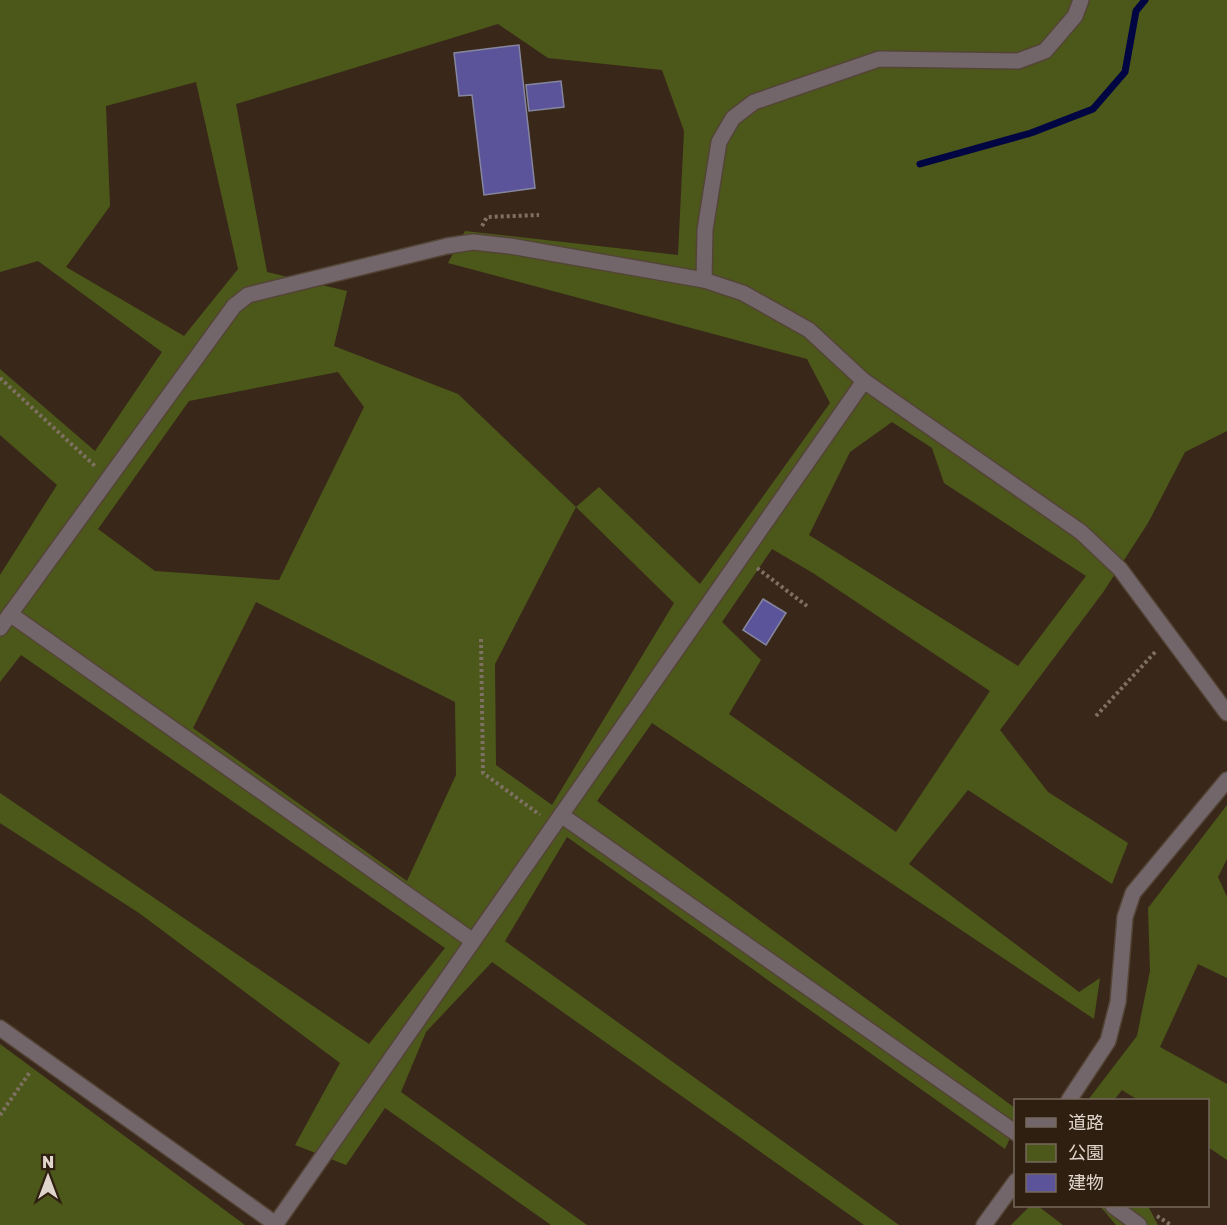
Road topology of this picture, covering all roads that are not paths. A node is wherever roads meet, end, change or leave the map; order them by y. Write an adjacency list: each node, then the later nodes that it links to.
1 (1081, 0): 2 (street)
2 (705, 280): 3 (street); 4 (street)
3 (864, 381): 6 (street); 8 (street)
4 (10, 615): 5 (street); 9 (street)
5 (0, 628)
6 (1227, 712)
7 (1227, 780): 11 (street)
8 (561, 815): 9 (street); 12 (street)
9 (473, 941): 15 (street)
10 (0, 1028): 15 (street)
11 (1070, 1099)
12 (1014, 1131)
13 (1014, 1184): 16 (street)
14 (1114, 1207): 17 (street)
15 (276, 1225)
16 (984, 1225)
17 (1139, 1225)

